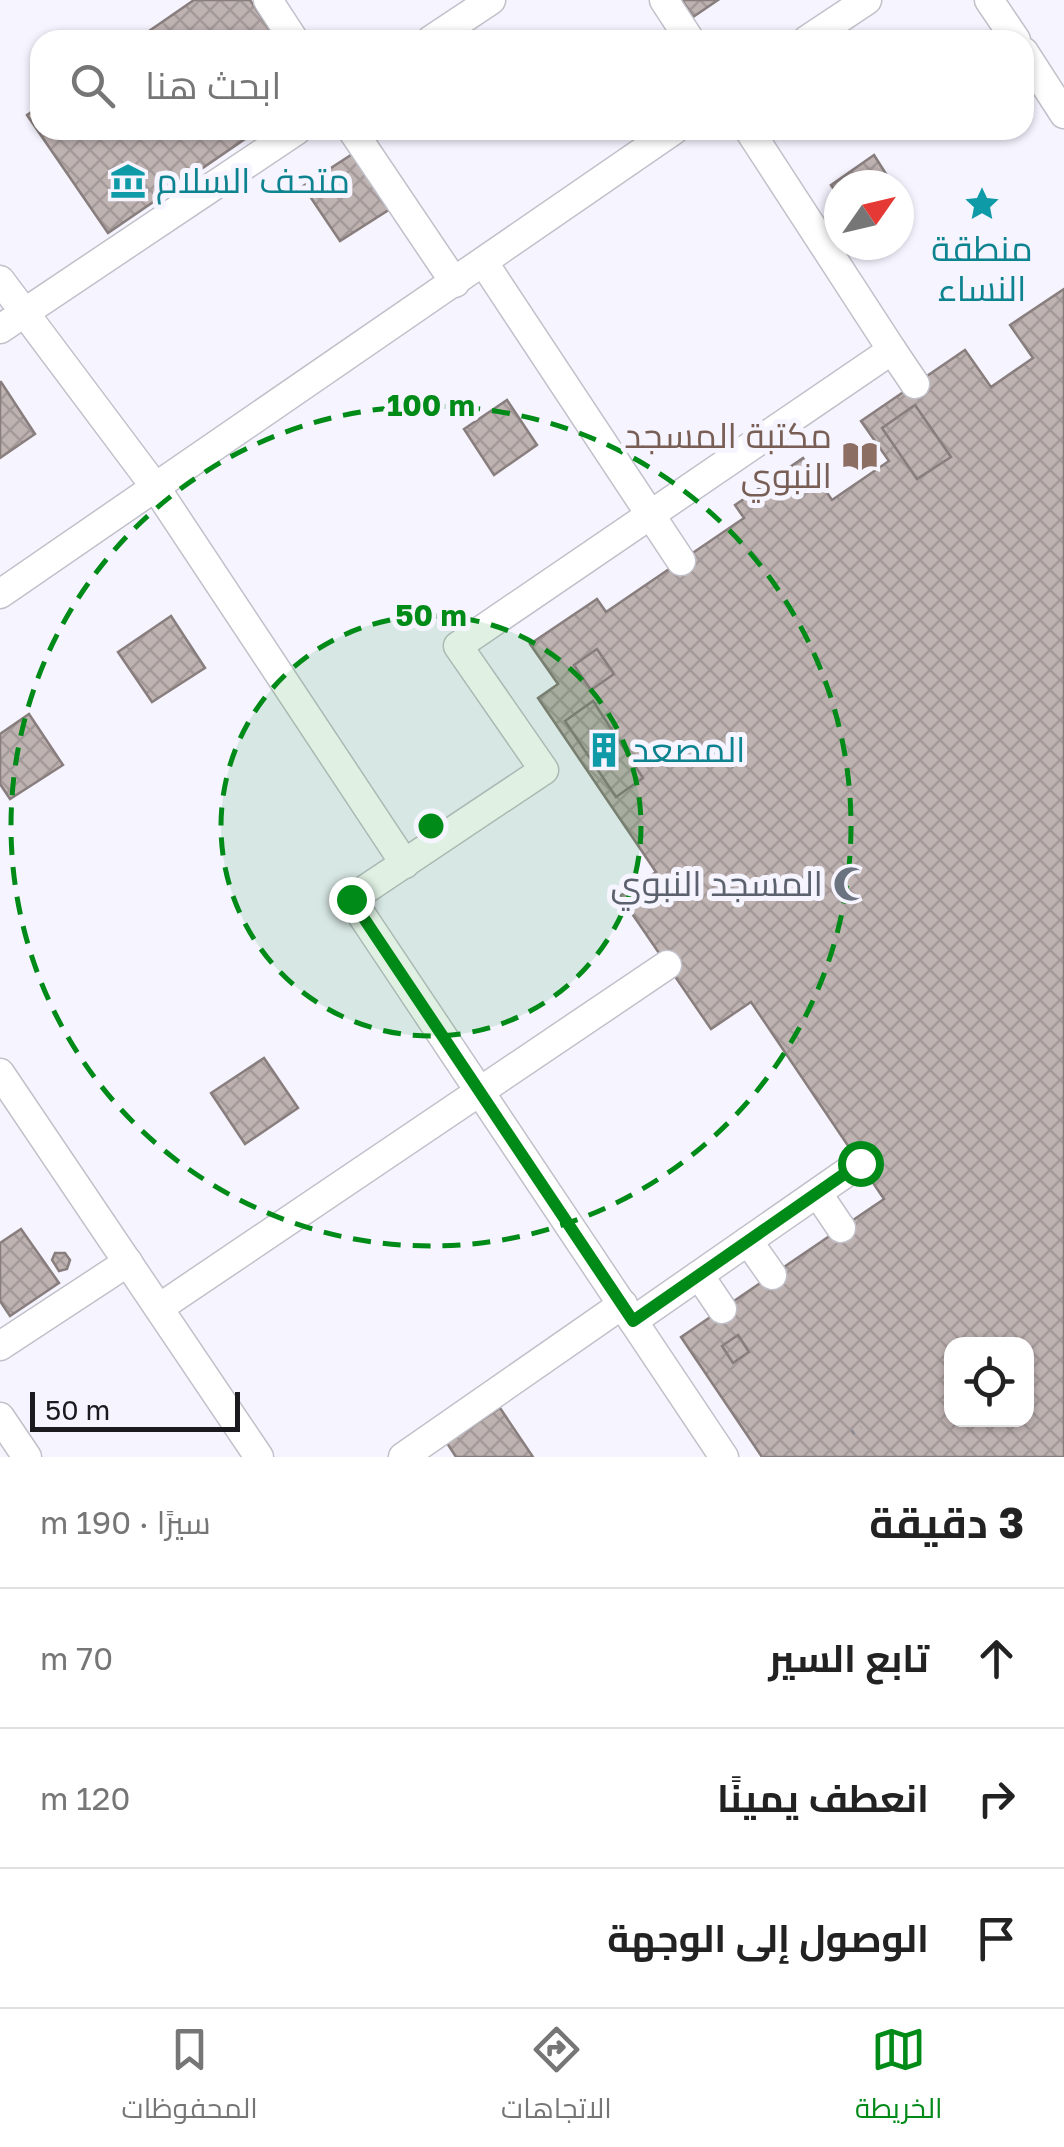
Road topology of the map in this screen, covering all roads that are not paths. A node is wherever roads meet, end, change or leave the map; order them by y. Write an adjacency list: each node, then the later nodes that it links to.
1 (268, 0): 6 (street)
2 (490, 0): 7 (street)
3 (664, 0): 8 (street)
4 (867, 0): 9 (street)
5 (989, 0): 10 (street)
6 (288, 30)
7 (446, 30)
8 (684, 30)
9 (822, 30)
10 (1009, 30)
11 (1034, 68): 12 (street)
12 (1064, 114)
13 (282, 140): 20 (street)
14 (359, 140): 19 (street)
15 (660, 140): 17 (street)
16 (755, 140): 21 (street)
17 (484, 262): 19 (street); 24 (street)
18 (0, 280): 20 (street)
19 (455, 283): 23 (street)
20 (11, 321): 23 (street)
21 (892, 350): 22 (street); 24 (street)
22 (915, 384)
23 (156, 488): 26 (street); 27 (street)
24 (652, 516): 25 (street); 27 (street)
25 (681, 561)
26 (0, 594)
27 (405, 864): 30 (street)
28 (667, 965): 30 (street)
29 (0, 1073): 35 (street)
30 (480, 1092): 38 (street); 40 (street)
31 (860, 1163): 32 (street)
32 (818, 1194): 33 (street); 34 (street)
33 (841, 1228)
34 (748, 1241): 36 (street); 37 (street)
35 (128, 1262): 38 (street); 41 (street)
36 (699, 1274): 39 (street); 40 (street)
37 (772, 1276)
38 (158, 1308): 44 (street)
39 (722, 1309)
40 (628, 1313): 45 (street); 46 (street)
41 (0, 1346)
42 (0, 1417): 43 (street)
43 (26, 1457)
44 (259, 1457)
45 (402, 1457)
46 (724, 1457)

